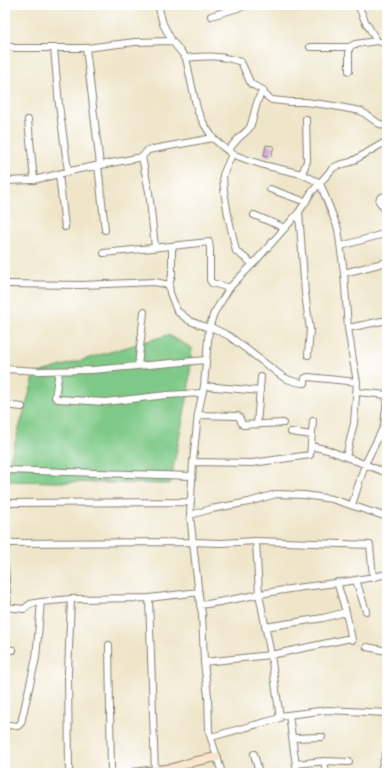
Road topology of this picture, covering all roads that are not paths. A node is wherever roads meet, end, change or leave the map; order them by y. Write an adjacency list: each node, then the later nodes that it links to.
1 (158, 5): 5 (street)
2 (248, 5): 4 (street)
3 (358, 5): 6 (street)
4 (211, 16)
5 (172, 41): 12 (street); 13 (street)
6 (377, 42): 7 (street); 10 (street)
7 (387, 44)
8 (5, 45): 11 (street)
9 (310, 47): 10 (street)
10 (349, 47): 14 (street)
11 (54, 48): 12 (street); 24 (street)
12 (86, 48): 23 (street)
13 (186, 58): 15 (street); 19 (street)
14 (349, 71)
15 (262, 90): 18 (street); 21 (street)
16 (306, 119): 26 (street)
17 (28, 120): 27 (street)
18 (387, 127)
19 (213, 138): 21 (street); 22 (street)
20 (387, 141): 29 (street)
21 (230, 152): 26 (street); 45 (street)
22 (142, 157): 23 (street); 42 (street)
23 (99, 165): 24 (street); 38 (street)
24 (68, 171): 25 (street)
25 (59, 174): 27 (street); 36 (street)
26 (302, 174): 29 (street)
27 (34, 180): 28 (street)
28 (5, 181)
29 (320, 183): 32 (street); 41 (street)
30 (270, 189): 32 (street)
31 (387, 195): 34 (street)
32 (306, 202): 33 (street)
33 (298, 212): 37 (street); 54 (street)
34 (387, 213)
35 (254, 215): 37 (street)
36 (65, 227)
37 (285, 228): 45 (street)
38 (106, 230)
39 (387, 233): 41 (street)
40 (172, 246): 42 (street); 48 (street); 49 (street)
41 (341, 246): 46 (street)
42 (155, 247): 43 (street)
43 (104, 252)
44 (387, 262): 46 (street)
45 (253, 264): 49 (street)
46 (344, 273): 53 (street)
47 (5, 284): 48 (street)
48 (170, 285): 52 (street)
49 (230, 288): 52 (street)
50 (144, 312): 56 (street)
51 (387, 320): 53 (street)
52 (209, 327): 55 (street); 60 (street)
53 (348, 328): 60 (street)
54 (308, 355)
55 (206, 360): 56 (street); 61 (street)
56 (138, 366): 58 (street)
57 (5, 369): 58 (street)
58 (59, 371): 64 (street)
59 (261, 377): 62 (street)
60 (357, 382): 63 (street)
61 (204, 386): 62 (street); 64 (street)
62 (260, 390): 72 (street)
63 (357, 392): 65 (street); 76 (street)
64 (202, 394): 69 (street)
65 (387, 395)
66 (387, 398): 78 (street)
67 (5, 405): 68 (street)
68 (22, 408)
69 (198, 415): 72 (street); 77 (street)
70 (313, 421): 74 (street)
71 (283, 423): 72 (street)
72 (257, 424)
73 (291, 432): 74 (street)
74 (312, 435): 75 (street)
75 (311, 446): 76 (street); 77 (street)
76 (346, 457): 78 (street)
77 (193, 462): 81 (street)
78 (365, 464): 80 (street); 84 (street)
79 (5, 470): 81 (street)
80 (387, 472)
81 (192, 476): 82 (street)
82 (191, 502): 83 (street); 85 (street)
83 (5, 503)
84 (352, 505): 85 (street); 86 (street)
85 (190, 515): 88 (street)
86 (387, 516)
87 (256, 541): 88 (street); 92 (street); 96 (street)
88 (192, 542): 89 (street); 95 (street)
89 (5, 544)
90 (5, 567): 101 (street)
91 (387, 574): 92 (street)
92 (373, 578): 93 (street)
93 (356, 580): 94 (street); 102 (street)
94 (337, 582): 96 (street); 103 (street)
95 (199, 592): 97 (street); 100 (street)
96 (260, 594): 100 (street); 104 (street)
97 (149, 598): 98 (street); 125 (street)
98 (71, 599): 99 (street); 126 (street)
99 (41, 602): 101 (street); 115 (street)
100 (200, 605): 111 (street)
101 (6, 607)
102 (366, 611)
103 (346, 612): 104 (street); 110 (street)
104 (266, 627): 110 (street)
105 (109, 645): 127 (street)
106 (367, 647): 109 (street)
107 (5, 649): 108 (street)
108 (13, 650)
109 (387, 651)
110 (270, 655): 111 (street); 114 (street)
111 (204, 662): 117 (street)
112 (387, 713): 113 (street)
113 (289, 715): 114 (street); 118 (street)
114 (279, 716): 117 (street)
115 (5, 726)
116 (322, 736): 118 (street)
117 (211, 737): 121 (street)
118 (292, 738): 124 (street)
119 (387, 750): 133 (street)
120 (254, 754): 130 (street)
121 (217, 757): 125 (street); 129 (street)
122 (324, 760): 123 (street); 124 (street); 132 (street)
123 (348, 762)
124 (296, 764): 131 (street)
125 (154, 772): 128 (street)
126 (69, 773)
127 (110, 773)
128 (133, 773)
129 (222, 773)
130 (259, 773)
131 (297, 773)
132 (326, 773)
133 (380, 773)

